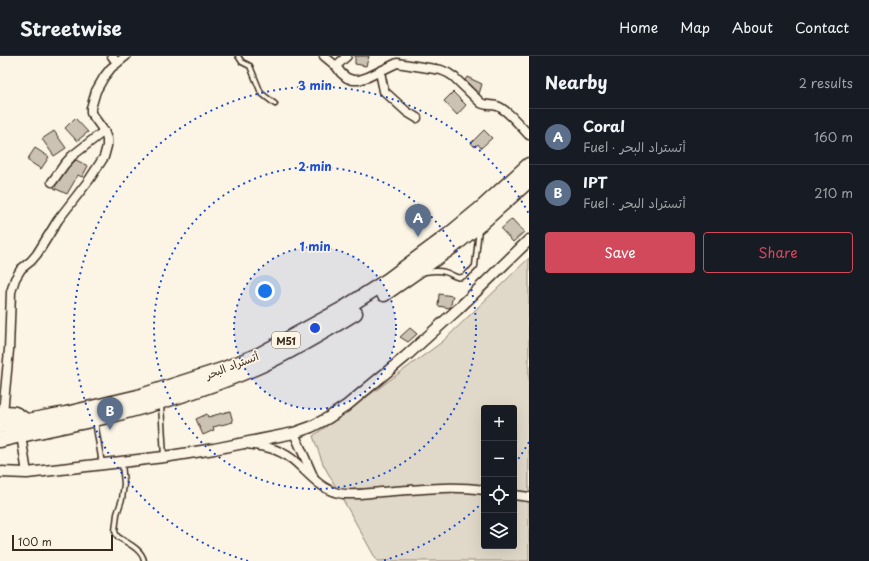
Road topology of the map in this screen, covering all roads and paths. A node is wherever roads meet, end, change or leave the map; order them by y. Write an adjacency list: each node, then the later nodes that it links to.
1 (112, 56): 6 (street)
2 (126, 56): 6 (street)
3 (238, 56): 9 (lane)
4 (324, 56): 7 (street)
5 (347, 56): 7 (street)
6 (118, 62): 11 (street)
7 (336, 66): 8 (street)
8 (380, 72): 10 (street); 12 (street)
9 (275, 104)
10 (417, 118)
11 (104, 132): 15 (street); 20 (street)
12 (529, 135)
13 (529, 165): 22 (highway, أتستراد البحر / M51)
14 (529, 180): 16 (highway, أتستراد البحر / M51)
15 (52, 182)
16 (480, 224): 18 (highway, أتستراد البحر / M51); 18 (lane)
17 (529, 240): 23 (street)
18 (408, 278): 19 (highway, أتستراد البحر / M51)
19 (161, 401): 21 (highway, أتستراد البحر / M51); 26 (lane)
20 (1, 418): 22 (highway)
21 (94, 419): 22 (highway, أتستراد البحر / M51); 28 (lane)
22 (23, 428): 24 (highway, أتستراد البحر / M51); 30 (street)
23 (294, 433): 25 (street); 31 (street)
24 (0, 440)
25 (241, 444): 26 (street); 31 (street)
26 (164, 457): 27 (street)
27 (122, 462): 28 (street); 35 (lane)
28 (102, 464): 30 (street)
29 (0, 472): 30 (street)
30 (27, 473)
31 (315, 480): 32 (street)
32 (481, 490)
33 (517, 495): 34 (street)
34 (529, 497)
35 (144, 561)

